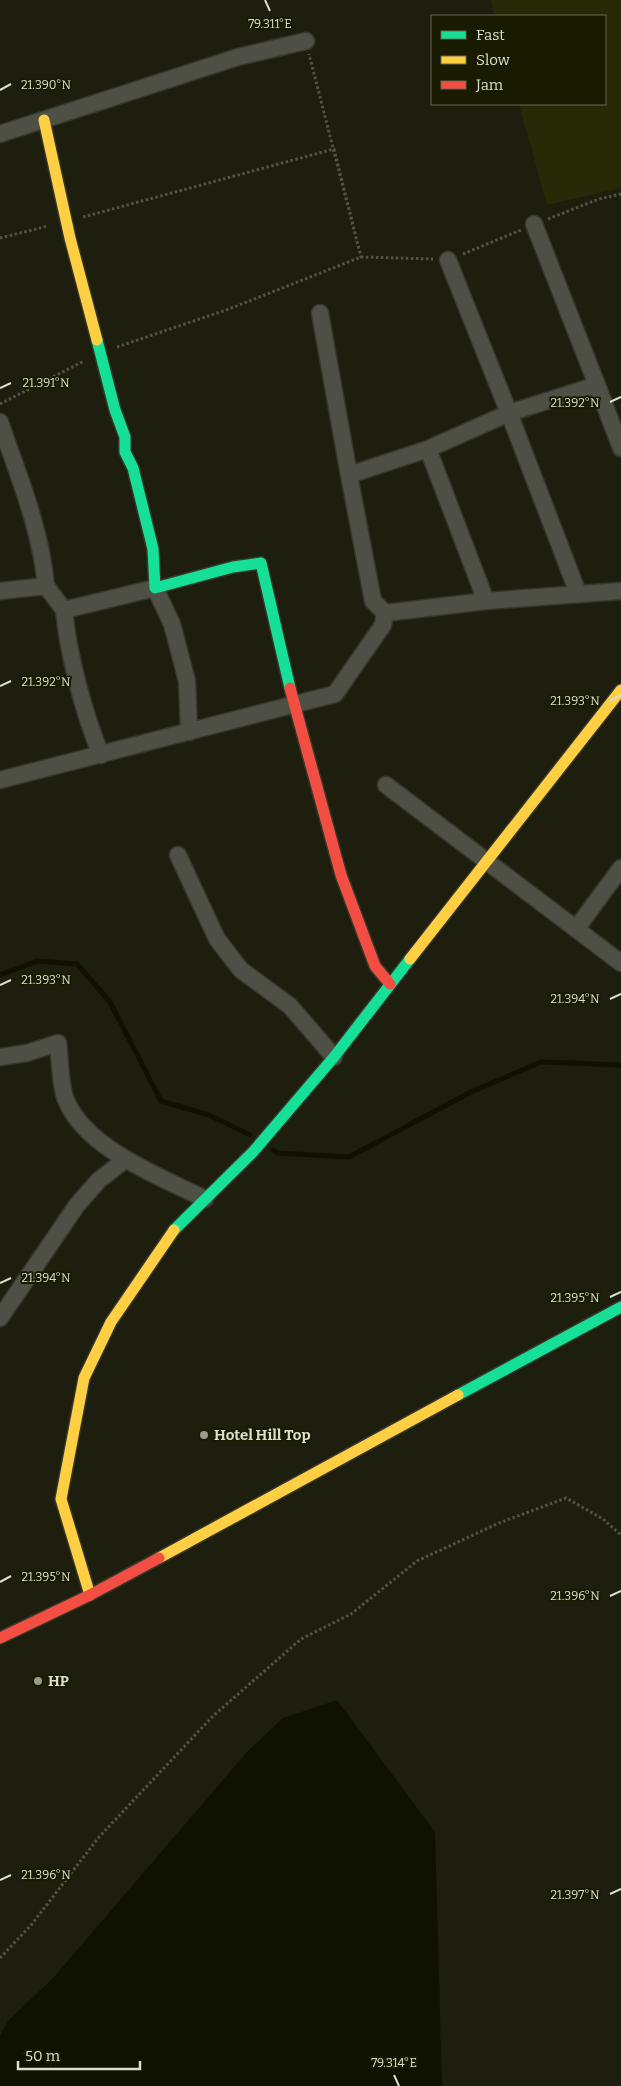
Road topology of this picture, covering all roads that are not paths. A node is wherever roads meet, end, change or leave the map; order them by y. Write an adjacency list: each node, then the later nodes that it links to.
1 (306, 41): 2 (street)
2 (44, 120): 3 (street); 14 (main road)
3 (0, 134)
4 (534, 224): 7 (street)
5 (448, 260): 8 (street)
6 (320, 313): 12 (street)
7 (597, 385): 8 (street); 10 (street)
8 (509, 413): 11 (street); 17 (street)
9 (0, 422): 13 (street)
10 (621, 448)
11 (428, 450): 12 (street); 18 (street)
12 (349, 475): 20 (street)
13 (46, 586): 15 (street); 19 (street)
14 (155, 588): 19 (street); 22 (main road); 23 (street)
15 (0, 591)
16 (621, 591): 17 (street)
17 (578, 593): 18 (street)
18 (486, 601): 20 (street)
19 (64, 610): 24 (street)
20 (385, 613): 22 (street)
21 (621, 690): 28 (main road)
22 (294, 704): 23 (street); 32 (main road)
23 (189, 732): 24 (street)
24 (101, 755): 25 (street)
25 (0, 780)
26 (386, 785): 28 (street)
27 (178, 855): 34 (street)
28 (487, 861): 30 (street); 32 (main road)
29 (621, 868): 30 (street)
30 (576, 929): 31 (street)
31 (621, 962)
32 (390, 984): 34 (main road)
33 (0, 1057): 35 (street)
34 (334, 1057): 36 (main road)
35 (125, 1160): 36 (street); 38 (street)
36 (205, 1198): 39 (main road)
37 (621, 1307): 39 (main road)
38 (0, 1318)
39 (90, 1595): 40 (main road)
40 (0, 1638)

